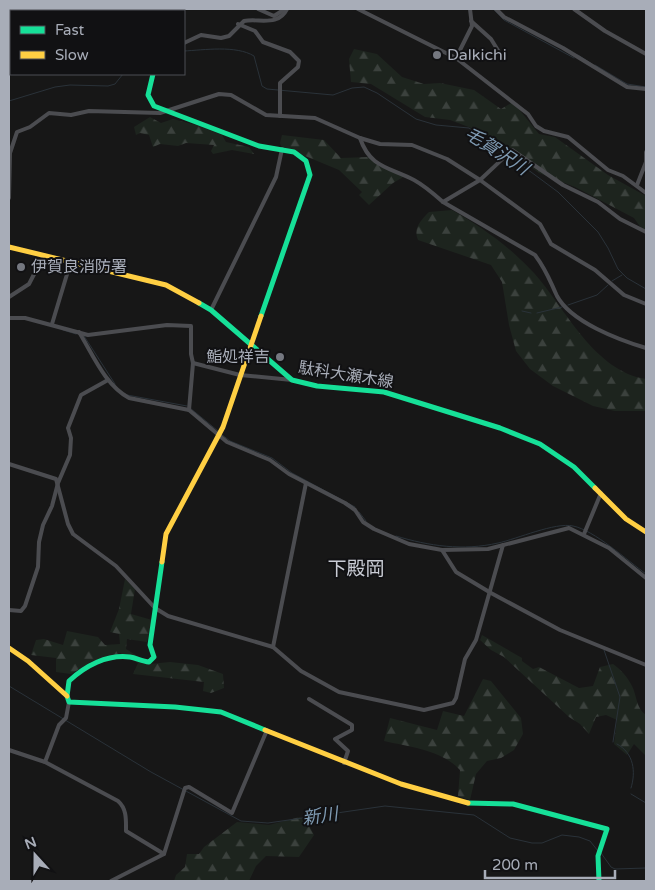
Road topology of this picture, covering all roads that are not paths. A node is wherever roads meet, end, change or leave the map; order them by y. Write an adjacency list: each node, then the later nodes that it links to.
1 (258, 9): 2 (street)
2 (286, 9): 8 (street)
3 (358, 9): 12 (street)
4 (470, 9): 7 (street)
5 (496, 9): 14 (street)
6 (574, 9): 11 (street)
7 (472, 21): 10 (street); 12 (street)
8 (238, 24): 9 (street); 16 (street)
9 (185, 43)
10 (499, 52)
11 (646, 54)
12 (456, 58): 21 (street)
13 (153, 75): 15 (street)
14 (646, 89)
15 (167, 109): 16 (street); 18 (street); 23 (street)
16 (280, 116): 17 (street)
17 (360, 138): 20 (street); 24 (street)
18 (282, 149): 31 (street); 35 (street)
19 (646, 152): 21 (street)
20 (480, 180): 24 (street); 25 (street); 30 (street)
21 (637, 185): 22 (street)
22 (646, 193)
23 (9, 198)
24 (443, 202): 36 (street)
25 (646, 232)
26 (9, 247): 27 (street, 駄科大瀬木線)
27 (44, 255): 28 (street, 駄科大瀬木線); 29 (street)
28 (71, 262): 31 (street, 駄科大瀬木線); 33 (street)
29 (9, 297)
30 (646, 304)
31 (210, 310): 35 (street, 駄科大瀬木線)
32 (9, 318): 33 (street)
33 (52, 324): 34 (street)
34 (79, 332): 37 (street); 39 (street)
35 (250, 345): 38 (street); 40 (street, 駄科大瀬木線)
36 (646, 348)
37 (194, 363): 38 (street); 41 (street)
38 (240, 375): 40 (street); 42 (street)
39 (108, 380): 41 (street); 44 (street)
40 (292, 380): 46 (street, 駄科大瀬木線)
41 (189, 408): 42 (street)
42 (218, 434): 45 (street); 53 (street)
43 (9, 464): 44 (street)
44 (58, 483): 53 (street); 54 (street)
45 (306, 483): 50 (street); 55 (street)
46 (601, 493): 47 (street, 駄科大瀬木線); 48 (street)
47 (646, 532)
48 (584, 534): 49 (street); 51 (street)
49 (503, 545): 50 (street); 52 (street)
50 (442, 550): 52 (street)
51 (646, 578)
52 (491, 593): 55 (street); 57 (street)
53 (155, 608): 55 (street); 58 (street)
54 (9, 610)
55 (273, 647)
56 (9, 648): 58 (street)
57 (646, 665)
58 (68, 698): 60 (street); 62 (street)
59 (309, 699): 63 (street)
60 (267, 730): 63 (street); 64 (street)
61 (9, 750): 62 (street)
62 (45, 762): 64 (street)
63 (344, 763): 66 (street)
64 (164, 854): 65 (street)
65 (111, 881)
66 (599, 881)

